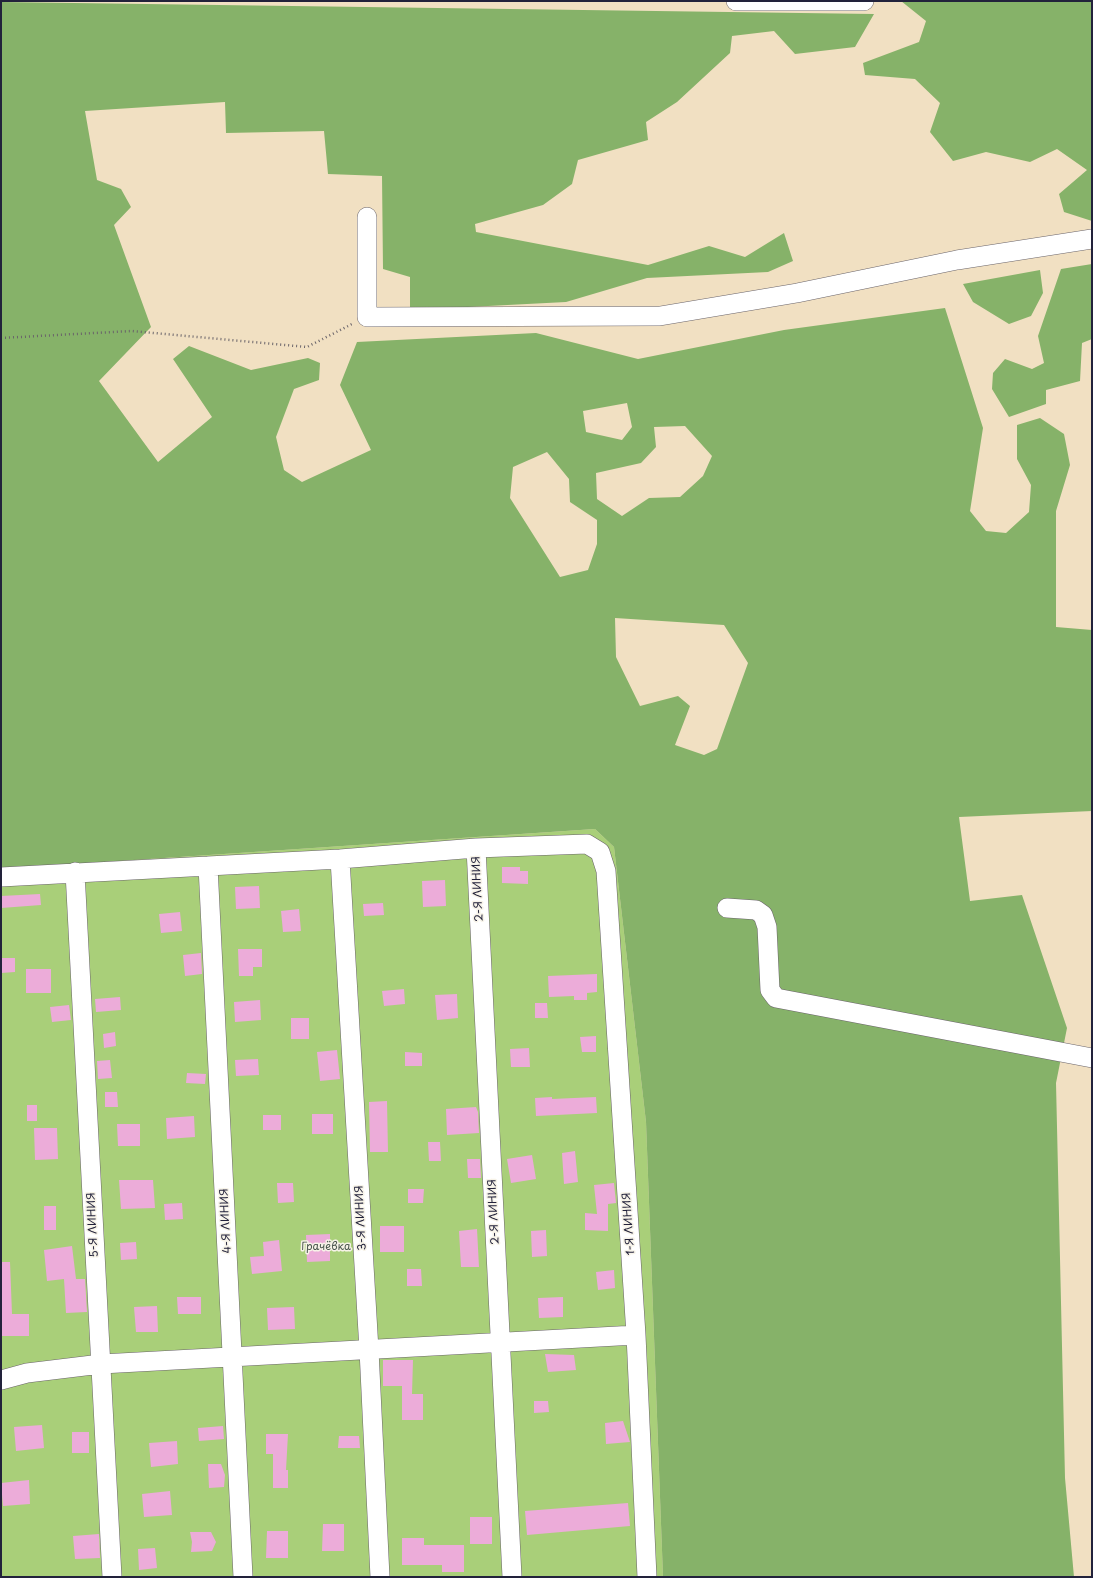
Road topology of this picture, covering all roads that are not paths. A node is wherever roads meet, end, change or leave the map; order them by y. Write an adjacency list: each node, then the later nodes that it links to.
1 (736, 1): 2 (street)
2 (864, 1)
3 (367, 217): 4 (street)
4 (1092, 239)
5 (476, 848): 6 (street, 1-Я ЛИНИЯ); 12 (street, 1-Я ЛИНИЯ); 13 (street, 2-Я ЛИНИЯ)
6 (340, 859): 7 (street, 1-Я ЛИНИЯ); 14 (street, 3-Я ЛИНИЯ)
7 (208, 866): 8 (street, 1-Я ЛИНИЯ); 15 (street, 4-Я ЛИНИЯ)
8 (75, 872): 9 (street, 1-Я ЛИНИЯ); 16 (street, 5-Я ЛИНИЯ)
9 (1, 877)
10 (727, 908): 11 (street)
11 (1092, 1058)
12 (636, 1335): 13 (street); 22 (street, 1-Я ЛИНИЯ)
13 (500, 1343): 14 (street); 21 (street, 2-Я ЛИНИЯ)
14 (369, 1350): 15 (street); 20 (street, 3-Я ЛИНИЯ)
15 (233, 1358): 16 (street); 19 (street, 4-Я ЛИНИЯ)
16 (101, 1364): 17 (street); 18 (street, 5-Я ЛИНИЯ)
17 (1, 1380)
18 (112, 1577)
19 (243, 1577)
20 (380, 1577)
21 (512, 1577)
22 (647, 1577)

